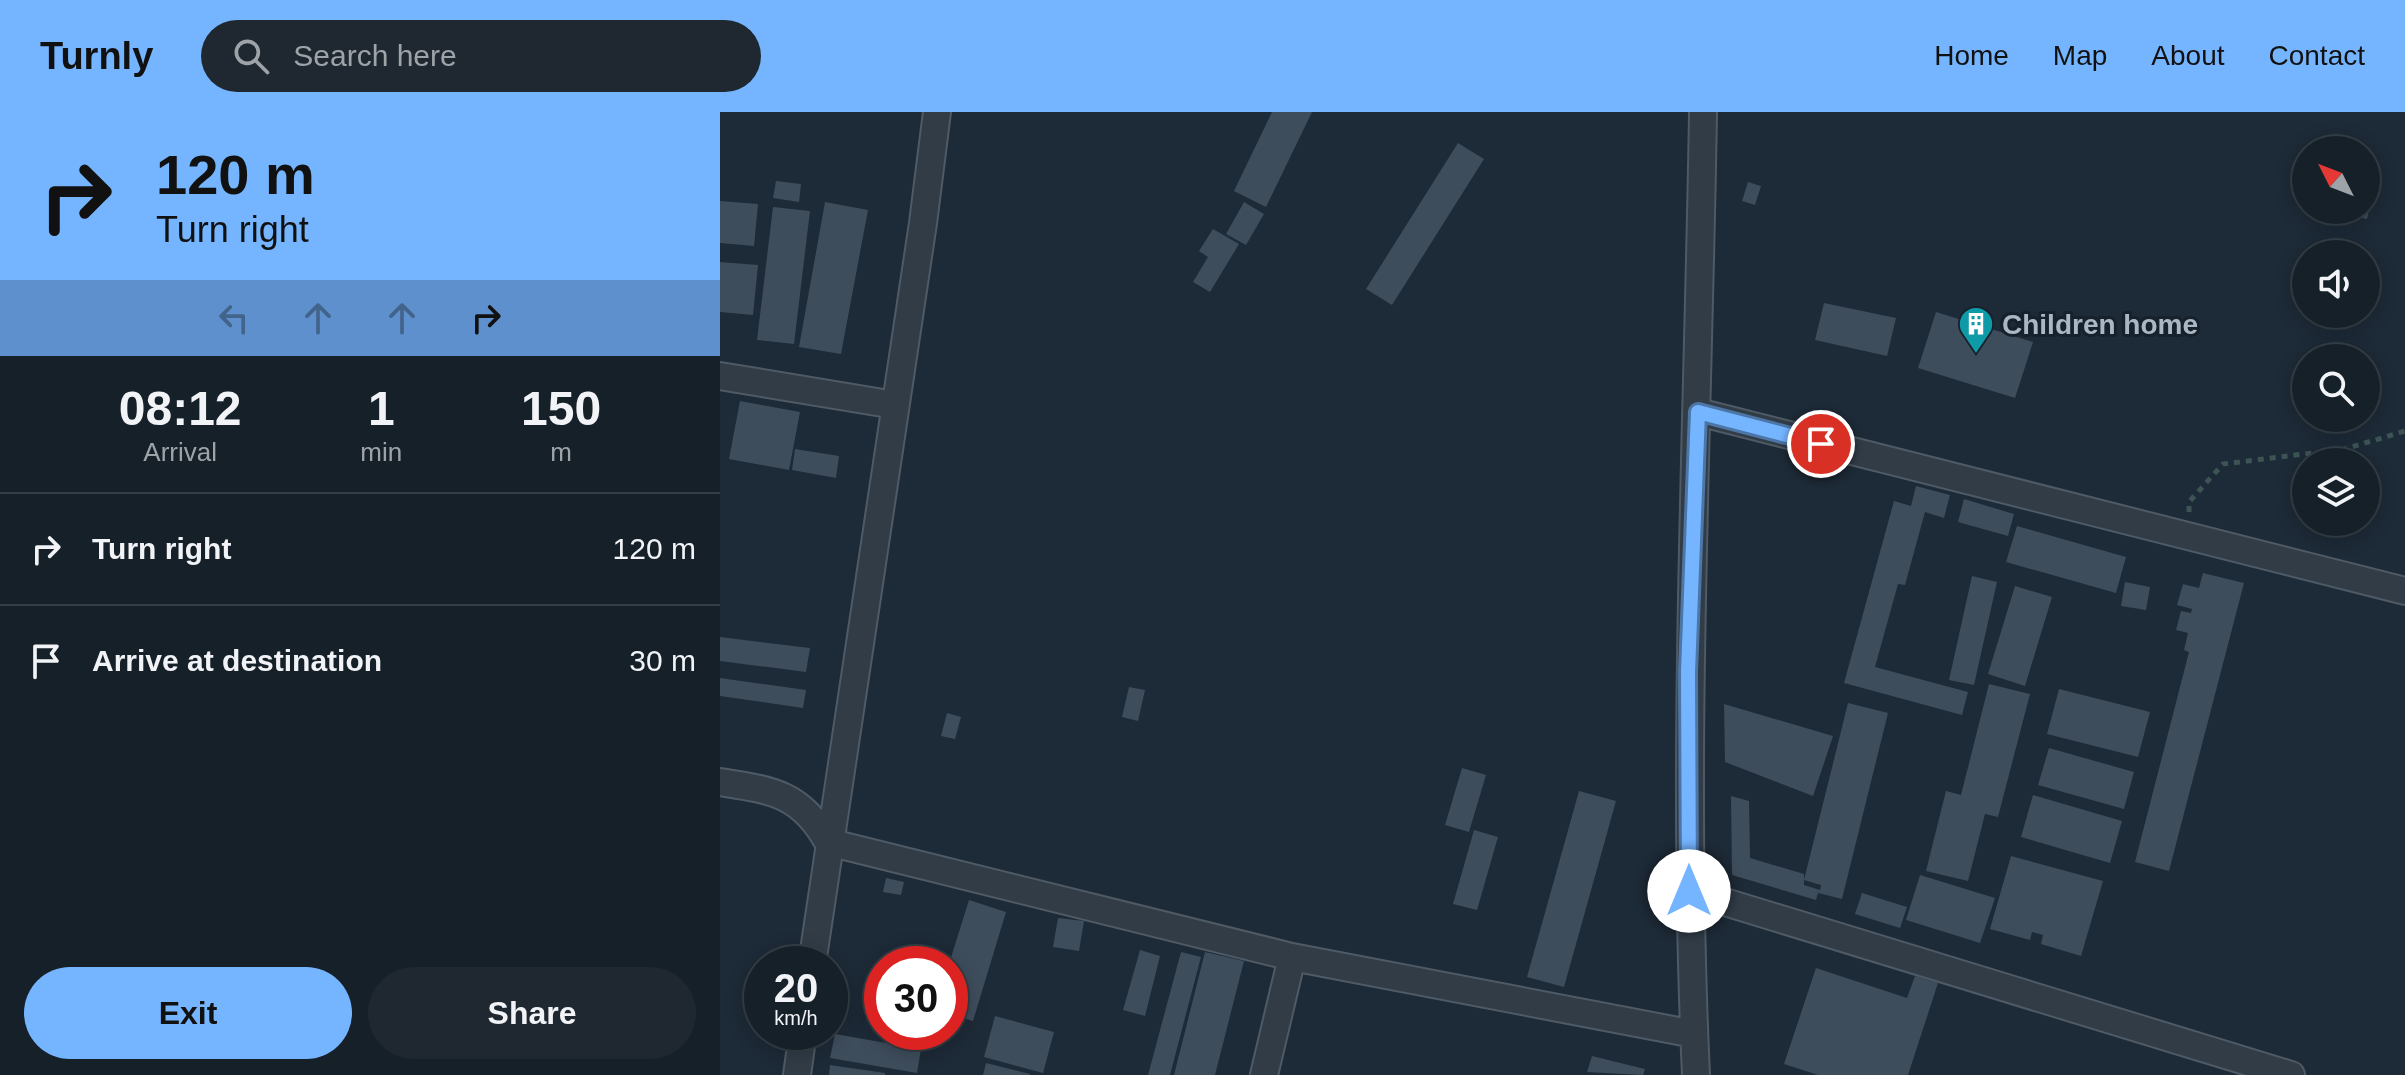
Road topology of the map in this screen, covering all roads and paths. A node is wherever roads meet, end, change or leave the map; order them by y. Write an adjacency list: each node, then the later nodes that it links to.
1 (937, 112): 4 (street)
2 (1703, 112): 5 (street)
3 (720, 376): 4 (street)
4 (895, 405): 10 (street)
5 (1698, 412): 7 (street); 11 (street)
6 (2405, 431): 7 (path)
7 (2188, 537): 8 (street)
8 (2405, 591)
9 (720, 782): 10 (street)
10 (828, 842): 12 (street); 13 (street)
11 (1689, 891): 14 (street); 19 (street)
12 (814, 946)
13 (1292, 957): 14 (street); 17 (street)
14 (1694, 1034): 18 (street)
15 (800, 1050): 16 (street)
16 (797, 1075)
17 (1264, 1075)
18 (1696, 1075)
19 (2291, 1075)

